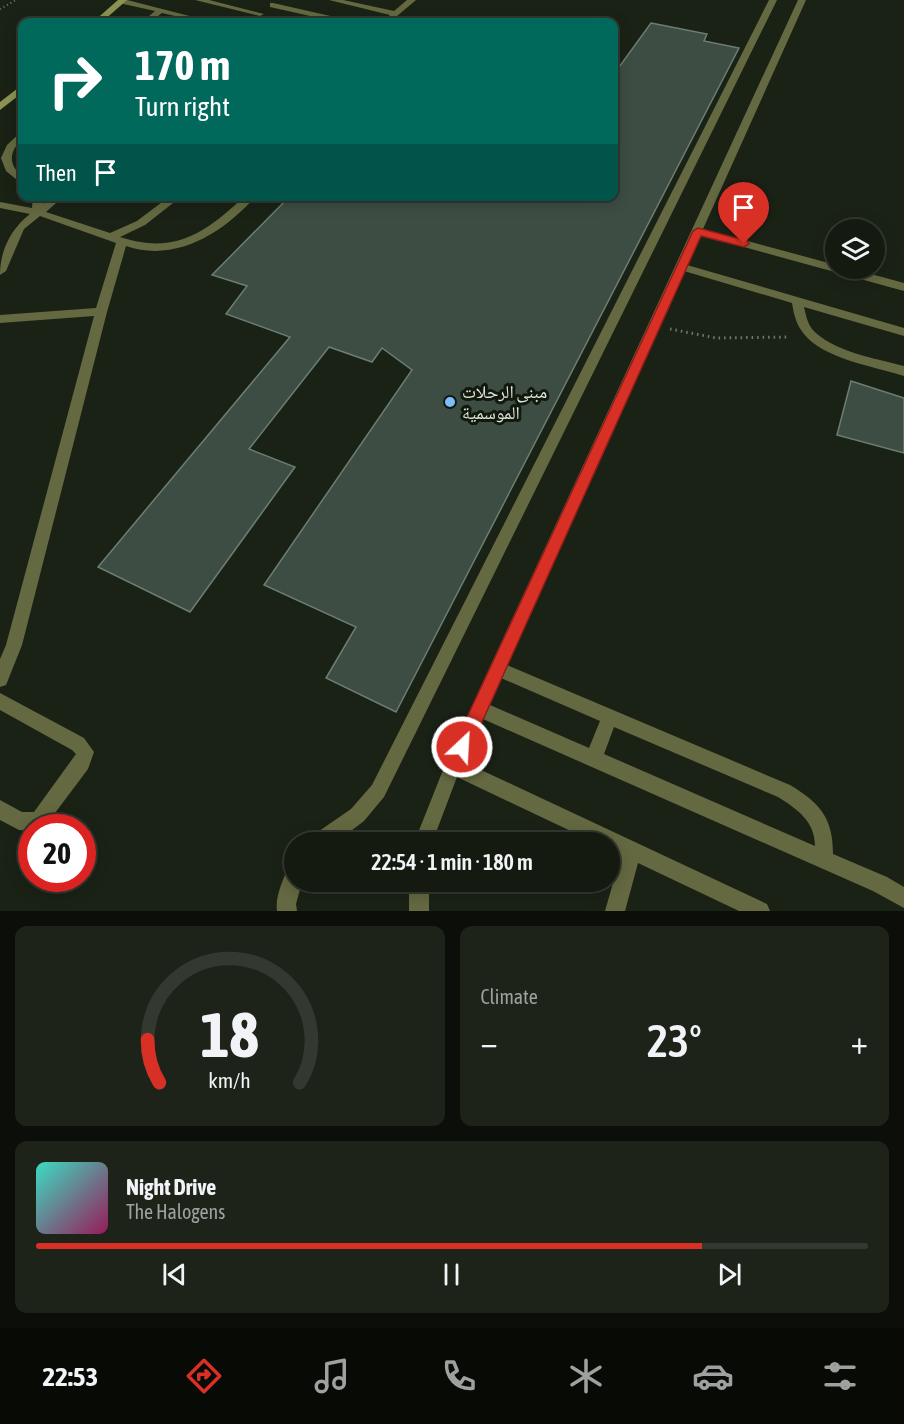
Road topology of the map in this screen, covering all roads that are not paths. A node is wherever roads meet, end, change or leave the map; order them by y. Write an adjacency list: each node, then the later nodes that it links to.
1 (199, 0): 13 (lane)
2 (333, 0): 9 (lane)
3 (412, 0): 9 (lane)
4 (773, 0): 45 (lane)
5 (802, 0): 26 (lane)
6 (123, 1): 8 (lane); 10 (main road)
7 (277, 3): 13 (lane); 14 (lane)
8 (160, 11): 11 (lane); 12 (lane)
9 (396, 14): 15 (lane)
10 (102, 18)
11 (151, 18)
12 (191, 18)
13 (261, 18)
14 (331, 18)
15 (391, 18)
16 (18, 91): 17 (main road)
17 (0, 107)
18 (18, 138): 19 (lane)
19 (18, 178)
20 (38, 201): 25 (lane)
21 (52, 201): 25 (lane)
22 (171, 201): 27 (lane)
23 (246, 201): 28 (lane)
24 (0, 205): 25 (lane)
25 (38, 212): 27 (lane); 30 (lane)
26 (698, 231): 29 (lane); 31 (lane)
27 (110, 237): 28 (lane)
28 (122, 241): 33 (lane)
29 (682, 267): 32 (lane); 37 (lane)
30 (0, 271)
31 (904, 287)
32 (797, 301): 35 (lane); 36 (lane)
33 (101, 312): 34 (lane); 38 (lane)
34 (0, 319)
35 (904, 332)
36 (904, 371)
37 (498, 669): 40 (lane); 41 (lane)
38 (0, 679)
39 (0, 701): 44 (lane)
40 (480, 709): 42 (lane); 43 (lane)
41 (610, 716): 42 (lane); 48 (lane)
42 (593, 760): 48 (lane)
43 (453, 766): 46 (lane); 47 (lane)
44 (0, 809)
45 (337, 832)
46 (427, 832)
47 (632, 851): 54 (lane); 55 (lane)
48 (824, 860): 51 (lane)
49 (290, 892): 52 (lane)
50 (419, 892): 53 (lane)
51 (904, 898)
52 (287, 911)
53 (419, 911)
54 (615, 911)
55 (760, 911)

